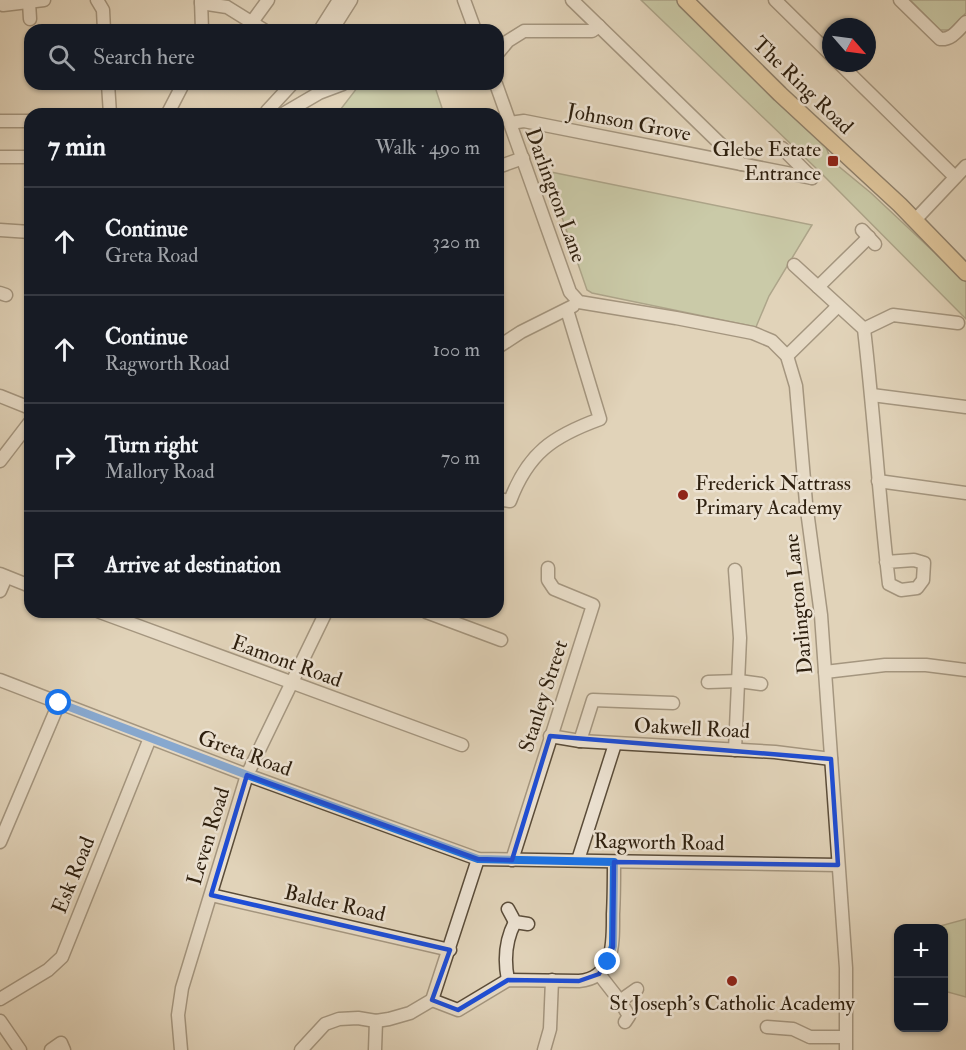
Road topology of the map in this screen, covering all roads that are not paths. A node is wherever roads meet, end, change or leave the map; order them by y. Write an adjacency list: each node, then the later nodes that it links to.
1 (44, 0): 12 (street)
2 (97, 0): 17 (street)
3 (268, 0): 15 (street)
4 (339, 0): 20 (street)
5 (351, 0): 21 (street)
6 (464, 0): 22 (street)
7 (572, 0): 23 (street)
8 (684, 0): 51 (main road, The Ring Road)
9 (775, 0): 25 (street)
10 (900, 0): 16 (street)
11 (201, 1): 15 (street); 18 (street)
12 (29, 2): 13 (street); 14 (street)
13 (3, 5)
14 (30, 19)
15 (252, 22): 19 (street)
16 (966, 22)
17 (104, 24)
18 (202, 24)
19 (255, 24)
20 (324, 24)
21 (336, 24)
22 (474, 24)
23 (599, 26): 24 (street); 47 (street)
24 (504, 46)
25 (822, 46)
26 (848, 72): 50 (street)
27 (108, 90): 35 (street)
28 (180, 90): 34 (street)
29 (280, 90): 37 (street)
30 (287, 90): 38 (street)
31 (325, 90): 39 (street)
32 (498, 90): 42 (street, Darlington Lane)
33 (163, 93): 34 (street)
34 (177, 97): 36 (street)
35 (110, 108)
36 (171, 108)
37 (270, 108)
38 (271, 108)
39 (293, 108)
40 (0, 121): 41 (street)
41 (24, 121)
42 (510, 123): 46 (street, Darlington Lane); 47 (street, Johnson Grove)
43 (782, 148): 47 (street, Johnson Grove)
44 (0, 157): 45 (street)
45 (24, 157)
46 (523, 158): 48 (street); 58 (street, Darlington Lane)
47 (741, 164)
48 (504, 165)
49 (966, 166): 50 (street)
50 (956, 177): 51 (street)
51 (915, 220): 56 (main road)
52 (0, 231): 53 (street)
53 (24, 232)
54 (869, 237): 57 (street)
55 (794, 265): 57 (street)
56 (966, 273)
57 (818, 287): 59 (street)
58 (579, 302): 61 (street); 66 (street)
59 (838, 306): 64 (street); 66 (street)
60 (941, 307): 62 (street)
61 (567, 310): 65 (street); 75 (street)
62 (940, 321): 63 (street); 64 (street)
63 (958, 323)
64 (864, 329): 67 (street)
65 (504, 343)
66 (787, 356): 87 (street, Darlington Lane)
67 (872, 395): 70 (street); 73 (street)
68 (0, 396): 69 (street)
69 (24, 406)
70 (966, 407)
71 (24, 430): 72 (street)
72 (0, 461)
73 (878, 481): 74 (street); 76 (street)
74 (966, 493)
75 (504, 500)
76 (886, 562)
77 (548, 568): 95 (street, Stanley Street)
78 (735, 570): 89 (street)
79 (3, 576): 80 (street); 81 (street)
80 (24, 584)
81 (0, 591)
82 (116, 618): 91 (street, Eamont Road)
83 (323, 618): 91 (street, Leven Road)
84 (442, 618): 85 (street)
85 (501, 640)
86 (966, 670): 87 (street)
87 (825, 672): 101 (street, Darlington Lane)
88 (0, 680): 93 (street, Greta Road)
89 (739, 681): 90 (street); 92 (street); 100 (street)
90 (708, 682)
91 (291, 684): 99 (street, Eamont Road); 102 (street, Leven Road)
92 (761, 684)
93 (59, 703): 96 (street, Greta Road); 103 (street)
94 (672, 703): 97 (street)
95 (550, 736): 97 (street, Oakwell Road); 105 (street, Stanley Street)
96 (150, 738): 102 (street, Greta Road); 118 (street, Esk Road)
97 (580, 741): 98 (street, Oakwell Road)
98 (615, 744): 100 (street, Oakwell Road); 106 (street)
99 (462, 746)
100 (735, 750): 101 (street, Oakwell Road)
101 (831, 759): 108 (street, Darlington Lane)
102 (247, 775): 104 (street, Greta Road); 109 (street, Leven Road)
103 (0, 842)
104 (478, 859): 105 (street, Ragworth Road); 113 (street)
105 (512, 860): 106 (street, Ragworth Road)
106 (578, 860): 107 (street, Ragworth Road)
107 (614, 862): 108 (street, Ragworth Road); 114 (street)
108 (838, 864): 125 (street, Darlington Lane)
109 (211, 895): 113 (street, Balder Road); 127 (street, Leven Road)
110 (508, 909): 111 (street)
111 (515, 922): 112 (street); 115 (street)
112 (528, 924)
113 (450, 950): 119 (street)
114 (599, 974): 116 (street); 120 (street)
115 (508, 980): 116 (street); 119 (street)
116 (552, 980): 130 (street)
117 (637, 989): 120 (street)
118 (0, 999)
119 (432, 1000): 121 (street)
120 (620, 1001): 122 (street)
121 (376, 1021): 128 (street); 129 (street)
122 (626, 1022)
123 (767, 1027): 125 (street)
124 (2, 1029): 126 (street)
125 (845, 1037): 131 (street, Darlington Lane)
126 (20, 1050)
127 (181, 1050)
128 (302, 1050)
129 (375, 1050)
130 (544, 1050)
131 (846, 1050)

